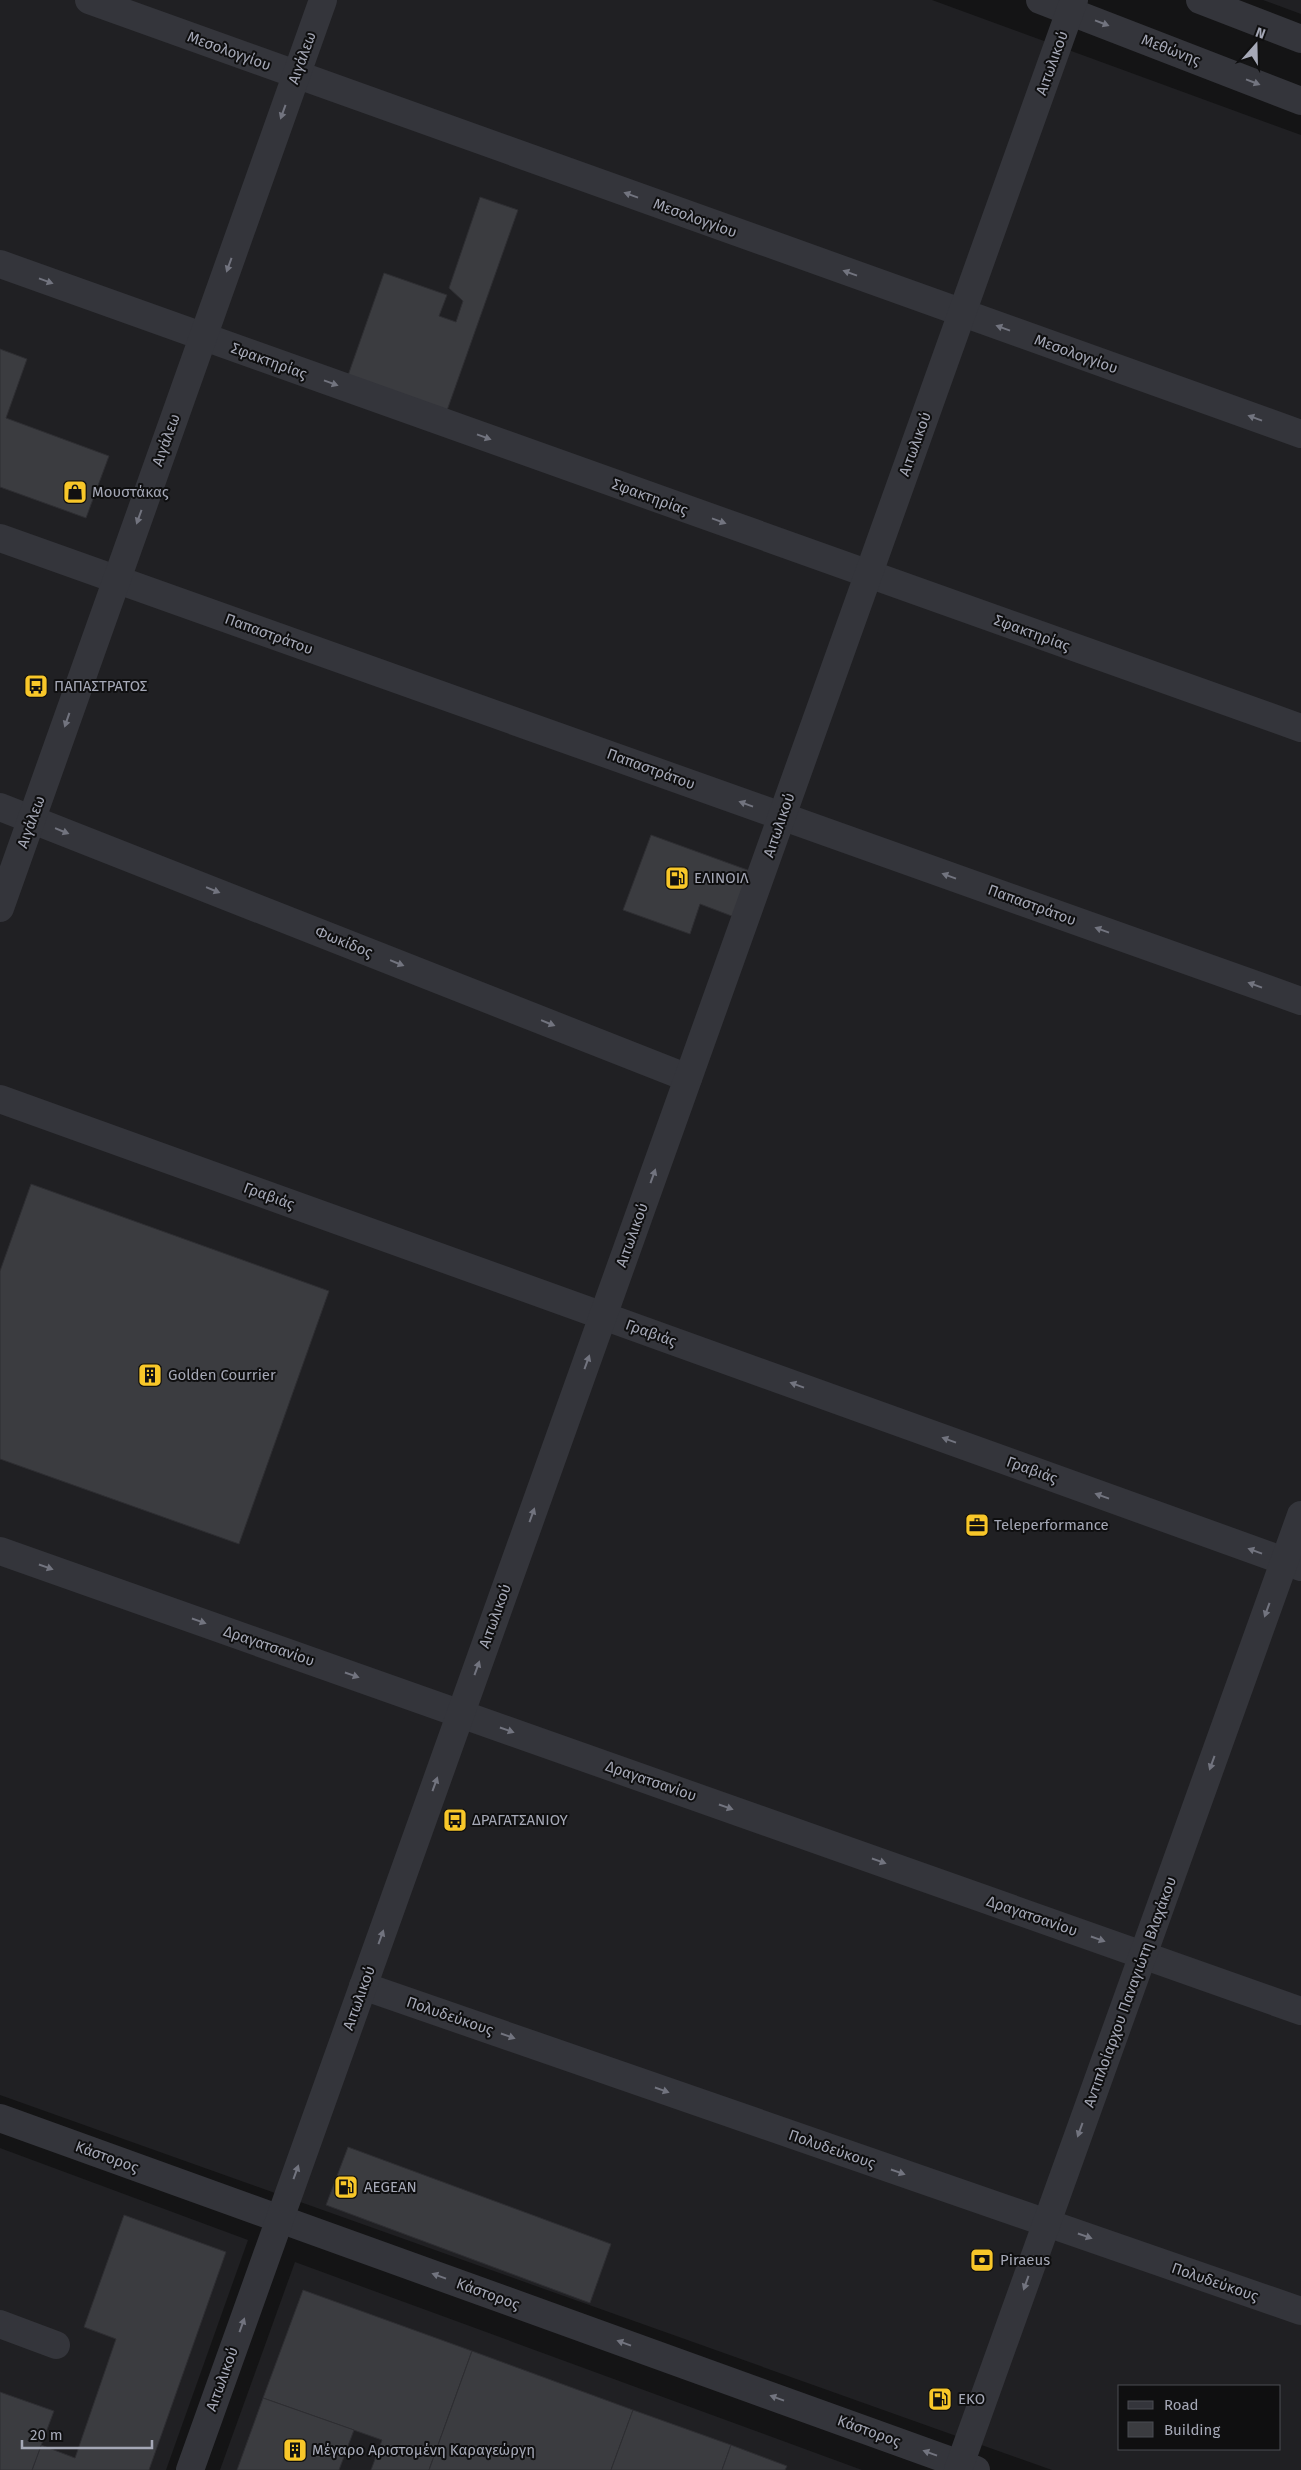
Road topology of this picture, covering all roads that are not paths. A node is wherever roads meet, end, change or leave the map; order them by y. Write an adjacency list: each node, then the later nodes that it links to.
1 (89, 0): 7 (street, Μεσολογγίου)
2 (323, 0): 7 (street, Αιγάλεω)
3 (1040, 0): 5 (street, Μεθώνης)
4 (1200, 0): 6 (street)
5 (1072, 6): 8 (street, Μεθώνης, one-way to 8); 10 (street, Αιτωλικού)
6 (1301, 39)
7 (296, 76): 10 (street, Μεσολογγίου, one-way to 7); 11 (street, Αιγάλεω, one-way to 11)
8 (1301, 101)
9 (0, 264): 11 (street, Σφακτηρίας, one-way to 11)
10 (962, 313): 12 (street, Μεσολογγίου, one-way to 10); 14 (street, Αιτωλικού)
11 (203, 338): 14 (street, Σφακτηρίας, one-way to 14); 15 (street, Αιγάλεω, one-way to 15)
12 (1301, 434)
13 (0, 538): 15 (street, Παπαστράτου)
14 (868, 574): 16 (street, Σφακτηρίας); 18 (street, Αιτωλικού)
15 (117, 580): 18 (street, Παπαστράτου, one-way to 15); 19 (street, Αιγάλεω, one-way to 19)
16 (1301, 728)
17 (0, 808): 19 (street, Φωκίδος)
18 (782, 816): 21 (street, Παπαστράτου, one-way to 18); 22 (street, Αιτωλικού)
19 (32, 819): 20 (street, Αιγάλεω); 22 (street, Φωκίδος, one-way to 22)
20 (0, 908)
21 (1301, 1001)
22 (688, 1078): 24 (street, Αιτωλικού, one-way to 22)
23 (0, 1099): 24 (street, Γραβιάς)
24 (603, 1316): 27 (street, Γραβιάς, one-way to 24); 28 (street, Αιτωλικού, one-way to 24)
25 (1301, 1515): 27 (street, Αντιπλοίαρχου Παναγιώτη Βλαχάκου)
26 (0, 1550): 28 (street, Δραγατσανίου, one-way to 28)
27 (1293, 1564): 29 (street, Αντιπλοίαρχου Παναγιώτη Βλαχάκου, one-way to 29)
28 (461, 1713): 29 (street, Δραγατσανίου, one-way to 29); 30 (street, Αιτωλικού, one-way to 28)
29 (1143, 1955): 31 (street, Δραγατσανίου); 34 (street, Αντιπλοίαρχου Παναγιώτη Βλαχάκου, one-way to 34)
30 (363, 1986): 33 (street, Αιτωλικού, one-way to 30); 34 (street, Πολυδεύκους, one-way to 34)
31 (1301, 2011)
32 (0, 2118): 33 (street, Κάστορος)
33 (280, 2219): 38 (street, Κάστορος, one-way to 33); 39 (street, Αιτωλικού, one-way to 33)
34 (1047, 2223): 35 (street, Πολυδεύκους, one-way to 35); 38 (street, Αντιπλοίαρχου Παναγιώτη Βλαχάκου, one-way to 38)
35 (1301, 2312)
36 (0, 2324): 37 (street)
37 (56, 2345)
38 (965, 2468)
39 (190, 2470)

